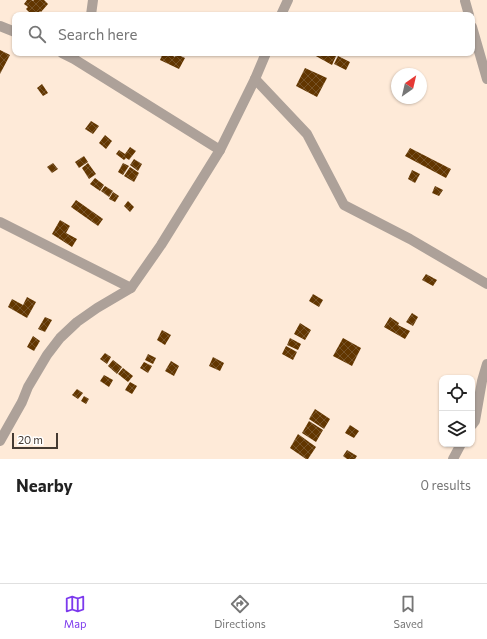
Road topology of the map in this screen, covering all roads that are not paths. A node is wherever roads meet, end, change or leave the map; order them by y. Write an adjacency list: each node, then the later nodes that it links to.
1 (93, 0): 4 (street)
2 (288, 0): 5 (street)
3 (465, 1): 6 (street)
4 (91, 12)
5 (282, 12)
6 (468, 12)
7 (0, 26): 8 (street)
8 (12, 31)
9 (475, 37): 13 (street)
10 (76, 56): 14 (street)
11 (265, 56): 12 (street)
12 (255, 79): 14 (street); 16 (street)
13 (487, 79)
14 (220, 150): 17 (street)
15 (0, 222): 17 (street)
16 (487, 284)
17 (131, 288): 21 (street)
18 (487, 364): 19 (street)
19 (485, 383): 20 (street)
20 (475, 418)
21 (0, 441)
22 (459, 447): 23 (street)
23 (453, 459)

